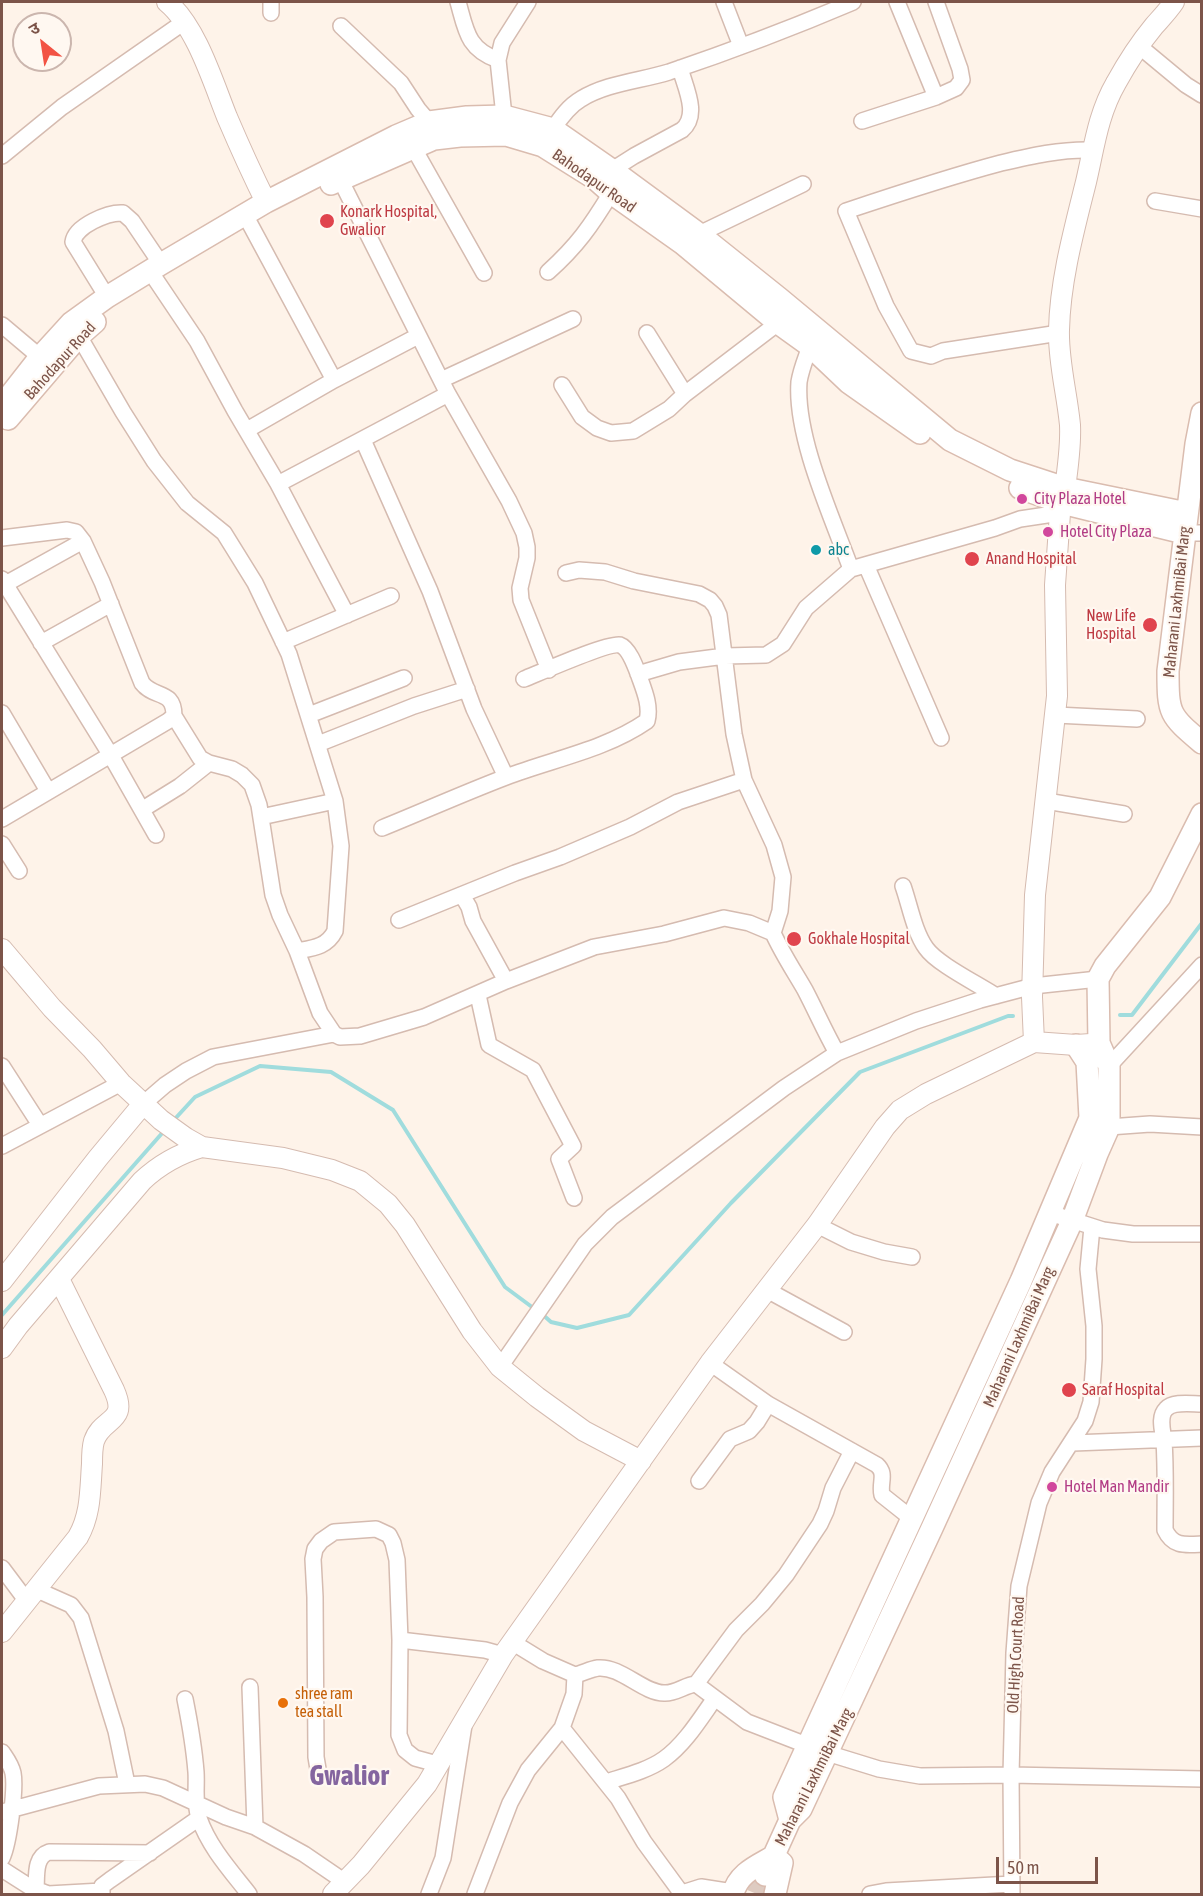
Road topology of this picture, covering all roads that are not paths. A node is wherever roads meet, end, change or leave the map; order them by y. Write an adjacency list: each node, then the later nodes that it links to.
1 (167, 2): 9 (street)
2 (458, 2): 13 (street)
3 (528, 2): 13 (street)
4 (724, 2): 11 (street)
5 (851, 2): 11 (street)
6 (897, 2): 16 (street)
7 (936, 2): 16 (street)
8 (1174, 2): 12 (street)
9 (184, 22): 23 (street); 29 (street)
10 (341, 26): 19 (street)
11 (741, 46): 14 (street)
12 (1139, 46): 15 (street); 22 (street)
13 (498, 60): 17 (street)
14 (680, 68): 20 (street); 24 (street)
15 (1202, 95)
16 (936, 97): 18 (street)
17 (504, 116): 19 (main road); 20 (main road)
18 (861, 121)
19 (429, 122): 29 (main road)
20 (553, 129): 24 (main road)
21 (412, 147): 25 (main road, Bahodapur Road); 27 (main road, Bahodapur Road); 35 (street)
22 (1092, 150): 41 (street); 41 (street)
23 (2, 156)
24 (612, 170): 32 (main road)
25 (340, 179): 31 (main road, Bahodapur Road); 43 (street)
26 (803, 184): 32 (street)
27 (611, 193): 34 (street); 38 (main road, Bahodapur Road)
28 (1155, 201): 30 (street)
29 (266, 202): 33 (main road)
30 (1202, 209)
31 (250, 224): 33 (main road, Bahodapur Road); 46 (street)
32 (699, 234): 57 (main road)
33 (158, 272): 36 (main road); 36 (street); 42 (main road, Bahodapur Road); 54 (street)
34 (548, 272)
35 (483, 273)
36 (108, 297): 45 (main road)
37 (573, 319): 47 (street)
38 (778, 323): 44 (main road, Bahodapur Road); 50 (street)
39 (2, 325): 45 (street)
40 (647, 333): 50 (street)
41 (1059, 333): 57 (street)
42 (79, 336): 53 (main road, Bahodapur Road); 67 (street)
43 (418, 336): 46 (street); 47 (street)
44 (810, 346): 57 (main road, Bahodapur Road); 61 (street)
45 (40, 357): 52 (main road)
46 (334, 380): 54 (street)
47 (441, 380): 49 (street)
48 (562, 385): 50 (street)
49 (448, 394): 55 (street); 70 (street)
50 (685, 394)
51 (1202, 412): 58 (main road, Maharani LaxhmiBai Marg)
52 (2, 414)
53 (2, 424)
54 (246, 429): 56 (street)
55 (363, 440): 56 (street); 74 (street)
56 (278, 484): 66 (street)
57 (1062, 501): 58 (main road, Bahodapur Road); 61 (street); 77 (street)
58 (1191, 526): 81 (main road, Maharani LaxhmiBai Marg)
59 (2, 538): 60 (street)
60 (83, 541): 63 (street); 65 (street)
61 (859, 567): 69 (street); 80 (street)
62 (566, 573): 69 (street)
63 (3, 583): 68 (street)
64 (391, 596): 66 (street)
65 (111, 604): 68 (street); 78 (street)
66 (347, 615): 67 (street)
67 (283, 642): 76 (street)
68 (41, 644): 83 (street)
69 (725, 656): 71 (street); 86 (street)
70 (549, 670): 71 (street); 73 (street)
71 (638, 674): 85 (street)
72 (404, 678): 76 (street)
73 (524, 679)
74 (468, 689): 82 (street); 85 (street)
75 (2, 712): 87 (street)
76 (309, 715): 82 (street)
77 (1056, 715): 79 (street); 89 (street)
78 (174, 716): 83 (street); 84 (street)
79 (1137, 719)
80 (942, 738)
81 (1202, 743)
82 (318, 744): 88 (street)
83 (110, 754): 87 (street); 90 (street)
84 (209, 763): 90 (street); 93 (street)
85 (506, 777): 95 (street)
86 (744, 780): 100 (street); 102 (street)
87 (48, 791): 94 (street)
88 (335, 801): 93 (street); 104 (street)
89 (1046, 801): 91 (street); 108 (street)
90 (142, 809): 96 (street)
91 (1124, 814)
92 (1202, 814): 106 (main road)
93 (261, 818): 104 (street)
94 (2, 819)
95 (382, 828)
96 (156, 835)
97 (2, 844): 98 (street)
98 (19, 871)
99 (903, 886): 110 (street)
100 (462, 895): 101 (street); 107 (street)
101 (399, 920)
102 (773, 933): 107 (street); 115 (street)
103 (2, 949): 118 (street)
104 (297, 951): 111 (street)
105 (1202, 965): 117 (street)
106 (1098, 979): 108 (street); 113 (main road, Maharani LaxhmiBai Marg)
107 (506, 981): 109 (street)
108 (1033, 986): 110 (street); 112 (street)
109 (478, 995): 111 (street); 125 (street)
110 (996, 996): 115 (street)
111 (334, 1035): 119 (street)
112 (1034, 1042): 114 (street); 128 (street)
113 (1099, 1043): 114 (street); 117 (main road, Maharani LaxhmiBai Marg)
114 (1076, 1045): 126 (main road)
115 (837, 1053): 137 (street)
116 (2, 1066): 120 (street)
117 (1109, 1066): 121 (main road, Maharani LaxhmiBai Marg)
118 (122, 1083): 119 (street); 120 (street)
119 (147, 1108): 123 (street); 132 (street)
120 (40, 1125): 124 (street)
121 (1109, 1127): 122 (street); 127 (main road, Maharani LaxhmiBai Marg)
122 (1202, 1127)
123 (194, 1143): 131 (street); 137 (street)
124 (2, 1146)
125 (574, 1198)
126 (1050, 1213): 127 (street); 146 (main road)
127 (1082, 1224): 129 (street); 142 (street, Old High Court Road); 162 (main road, Maharani LaxhmiBai Marg)
128 (817, 1226): 130 (street); 133 (street)
129 (1202, 1234)
130 (912, 1257)
131 (59, 1279): 135 (street); 149 (street)
132 (2, 1281)
133 (766, 1290): 134 (street); 136 (street)
134 (844, 1332)
135 (2, 1348)
136 (710, 1363): 138 (street); 144 (street)
137 (500, 1367): 144 (street)
138 (768, 1404): 143 (street); 145 (street)
139 (1202, 1404): 141 (street)
140 (1202, 1438): 141 (street)
141 (1164, 1439): 142 (street); 147 (street)
142 (1073, 1443): 165 (street, Old High Court Road)
143 (852, 1451): 146 (street); 154 (street)
144 (641, 1461): 152 (street)
145 (699, 1481)
146 (911, 1518): 160 (main road)
147 (1202, 1544)
148 (3, 1572): 149 (street)
149 (31, 1594): 150 (street); 168 (street)
150 (2, 1632)
151 (400, 1640): 152 (street); 163 (street); 164 (street)
152 (508, 1649): 153 (street); 158 (street)
153 (575, 1675): 154 (street); 159 (street)
154 (696, 1684): 156 (street)
155 (250, 1687): 173 (street)
156 (716, 1698): 160 (street); 167 (street)
157 (185, 1700): 169 (street)
158 (465, 1716): 163 (street); 185 (street)
159 (562, 1728): 167 (street); 186 (street)
160 (807, 1745): 162 (street); 172 (main road)
161 (2, 1752): 170 (street)
162 (827, 1753): 165 (street); 172 (main road, Maharani LaxhmiBai Marg)
163 (437, 1764): 178 (street)
164 (318, 1769)
165 (1011, 1775): 166 (street); 179 (street, Old High Court Road)
166 (1202, 1779)
167 (606, 1782): 187 (street)
168 (128, 1784): 169 (street); 170 (street)
169 (195, 1802): 171 (street); 173 (street)
170 (6, 1810): 175 (street)
171 (199, 1818): 174 (street); 184 (street)
172 (790, 1820): 176 (main road, Maharani LaxhmiBai Marg)
173 (255, 1827): 178 (street)
174 (150, 1853): 181 (street); 182 (street)
175 (2, 1858)
176 (770, 1866): 183 (main road); 188 (main road)
177 (2, 1869): 181 (street)
178 (339, 1888)
179 (1012, 1889): 180 (street, Old High Court Road)
180 (921, 1892): 189 (street, Old High Court Road)
181 (44, 1893): 182 (street)
182 (102, 1893)
183 (733, 1893): 187 (street)
184 (249, 1894)
185 (429, 1894)
186 (475, 1894)
187 (681, 1894)
188 (775, 1894)
189 (870, 1894)

